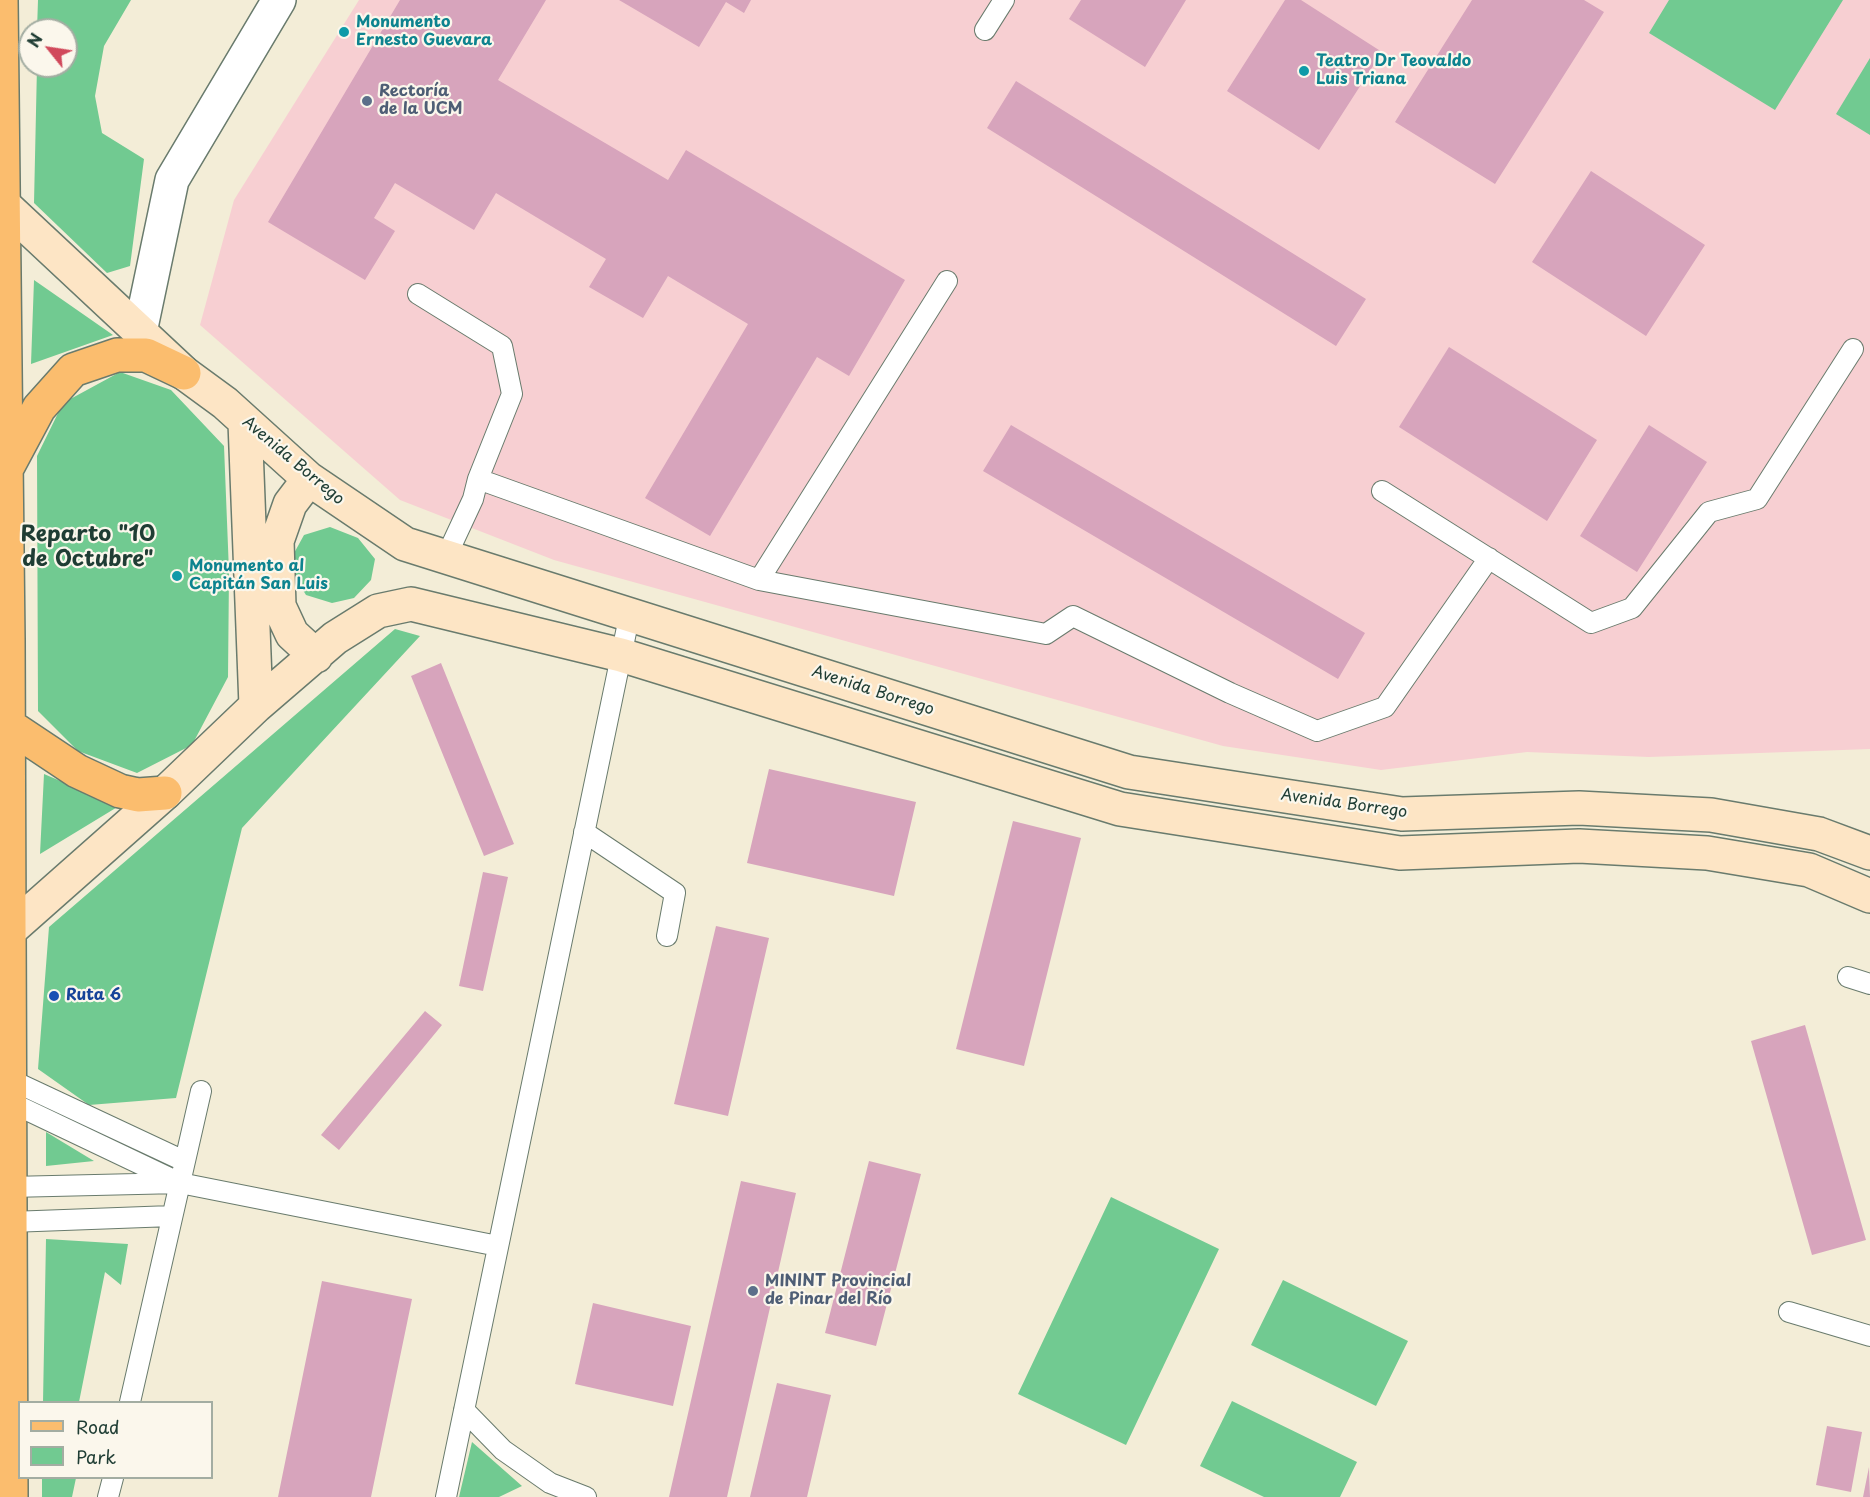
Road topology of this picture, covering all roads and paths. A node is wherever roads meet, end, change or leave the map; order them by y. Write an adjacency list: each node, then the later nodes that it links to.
1 (1, 0): 5 (main road)
2 (279, 0): 8 (street)
3 (1004, 0): 4 (lane)
4 (985, 30)
5 (3, 204): 8 (main road, Avenida Borrego); 12 (main road)
6 (947, 281): 18 (lane)
7 (418, 294): 14 (lane)
8 (140, 332): 10 (main road, Avenida Borrego)
9 (1853, 349): 17 (lane)
10 (184, 373): 11 (main road, Avenida Borrego); 12 (main road)
11 (245, 422): 13 (main road, Avenida Borrego); 22 (main road)
12 (6, 470): 23 (main road)
13 (309, 479): 16 (main road, Avenida Borrego); 21 (main road)
14 (478, 479): 16 (lane); 18 (lane)
15 (1382, 491): 17 (lane)
16 (446, 557): 19 (main road, Avenida Borrego)
17 (1489, 558): 18 (lane)
18 (759, 580)
19 (630, 614): 20 (lane); 26 (main road, Avenida Borrego)
20 (621, 655): 21 (main road); 25 (lane); 27 (main road)
21 (316, 656): 22 (main road)
22 (256, 706): 24 (main road)
23 (8, 725): 24 (main road); 28 (main road)
24 (165, 793): 28 (main road)
25 (584, 832): 29 (lane); 39 (lane)
26 (1870, 853)
27 (1870, 896)
28 (9, 931): 32 (main road)
29 (667, 936)
30 (1848, 977): 31 (lane)
31 (1870, 984)
32 (9, 1091): 34 (lane); 35 (lane); 36 (main road)
33 (201, 1091): 34 (lane)
34 (184, 1161): 35 (lane)
35 (180, 1183): 36 (lane); 37 (lane); 39 (lane)
36 (10, 1187): 38 (main road)
37 (172, 1216): 38 (lane); 42 (lane)
38 (10, 1222): 45 (main road)
39 (498, 1246): 43 (lane)
40 (1789, 1312): 41 (lane)
41 (1870, 1336)
42 (130, 1401)
43 (464, 1410): 47 (lane); 48 (lane)
44 (112, 1479): 46 (lane)
45 (11, 1497)
46 (108, 1497)
47 (446, 1497)
48 (586, 1497)

